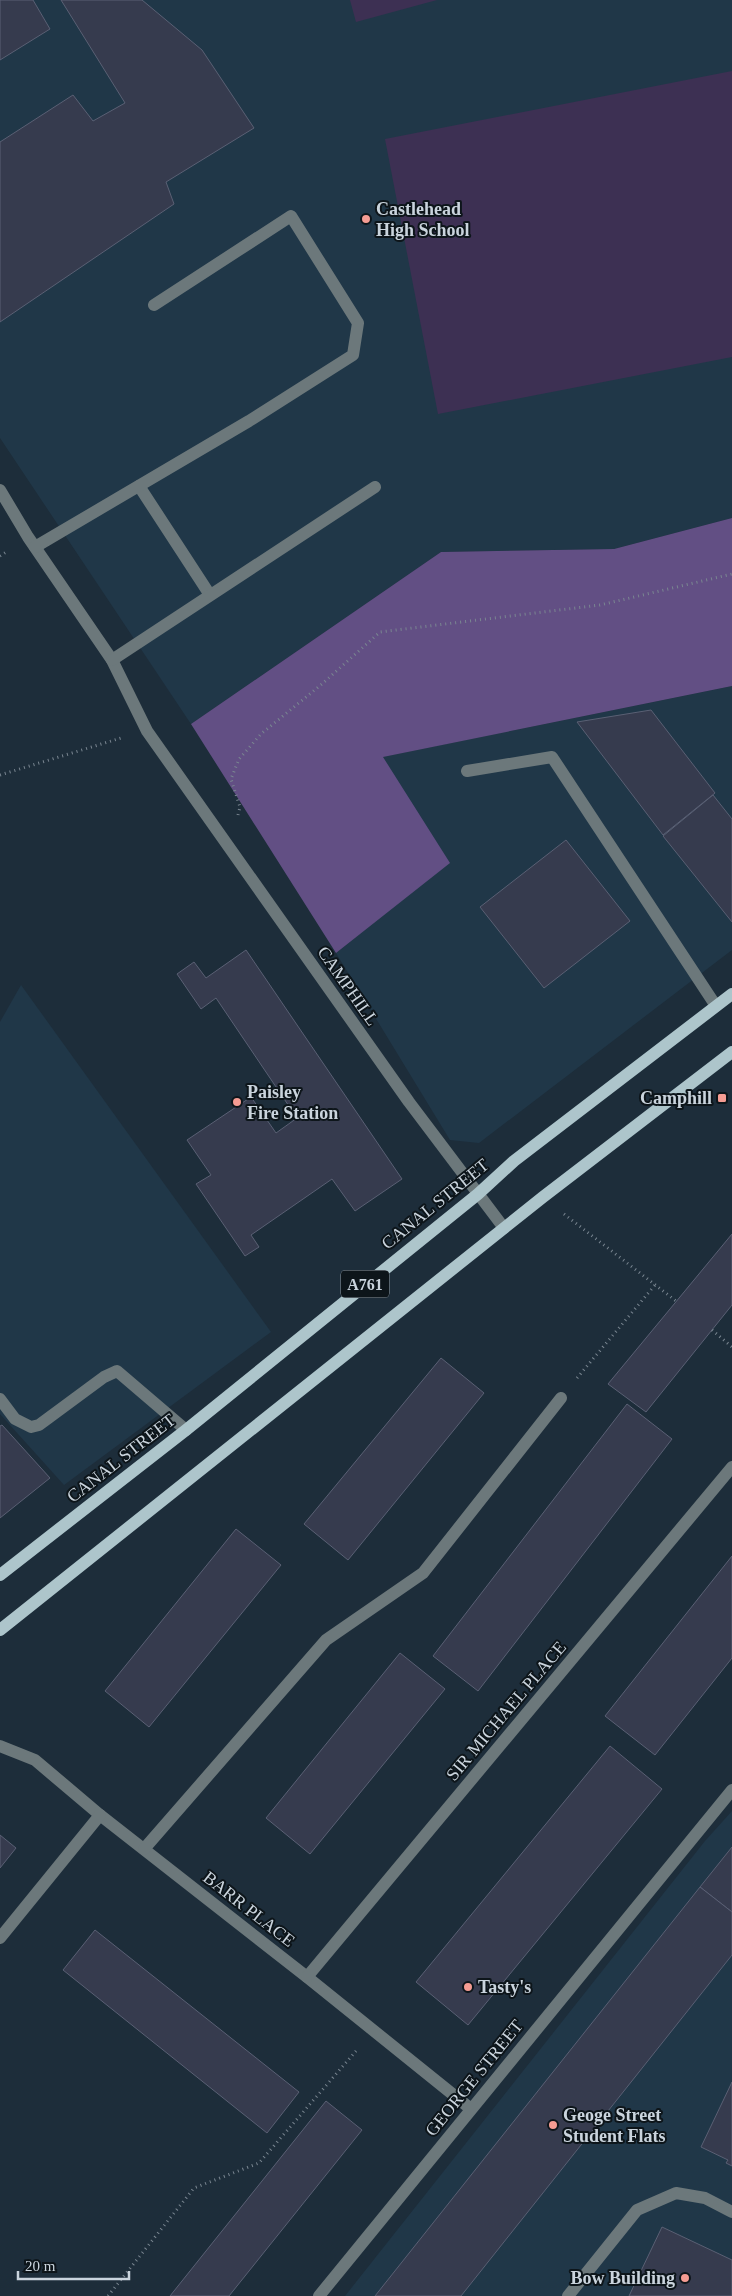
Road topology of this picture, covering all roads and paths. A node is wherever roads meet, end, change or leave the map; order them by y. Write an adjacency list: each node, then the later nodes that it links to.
1 (154, 305): 2 (street)
2 (139, 486): 5 (street); 7 (street)
3 (375, 487): 7 (street)
4 (0, 490): 5 (street, CAMPHILL)
5 (35, 547): 8 (street, CAMPHILL)
6 (732, 574): 12 (path)
7 (210, 595): 8 (street)
8 (112, 660): 9 (street, CAMPHILL)
9 (146, 731): 11 (path); 12 (street, CAMPHILL)
10 (467, 771): 14 (street)
11 (0, 775)
12 (219, 835): 16 (street, CAMPHILL)
13 (732, 994): 14 (main road, CANAL STREET / A761)
14 (716, 1006): 16 (main road, CANAL STREET / A761)
15 (732, 1052): 17 (main road, A761)
16 (478, 1194): 18 (street, CAMPHILL); 25 (main road, CANAL STREET / A761)
17 (543, 1197): 18 (main road, A761); 19 (path)
18 (504, 1228): 28 (main road, A761)
19 (655, 1284): 20 (path); 23 (path)
20 (676, 1301)
21 (712, 1330): 22 (path)
22 (732, 1347)
23 (561, 1398): 32 (street)
24 (0, 1399): 25 (street)
25 (186, 1430): 27 (main road, CANAL STREET / A761)
26 (732, 1467): 34 (street, SIR MICHAEL PLACE)
27 (0, 1575)
28 (0, 1630)
29 (0, 1746): 31 (street, BARR PLACE)
30 (732, 1790): 36 (street, GEORGE STREET)
31 (100, 1815): 32 (street, BARR PLACE); 33 (street)
32 (144, 1849): 34 (street, BARR PLACE)
33 (0, 1938)
34 (307, 1977): 35 (street, BARR PLACE)
35 (373, 2031): 36 (street, BARR PLACE); 38 (path)
36 (470, 2109): 39 (street, GEORGE STREET)
37 (732, 2212): 40 (street)
38 (108, 2296)
39 (319, 2296)
40 (568, 2296)

